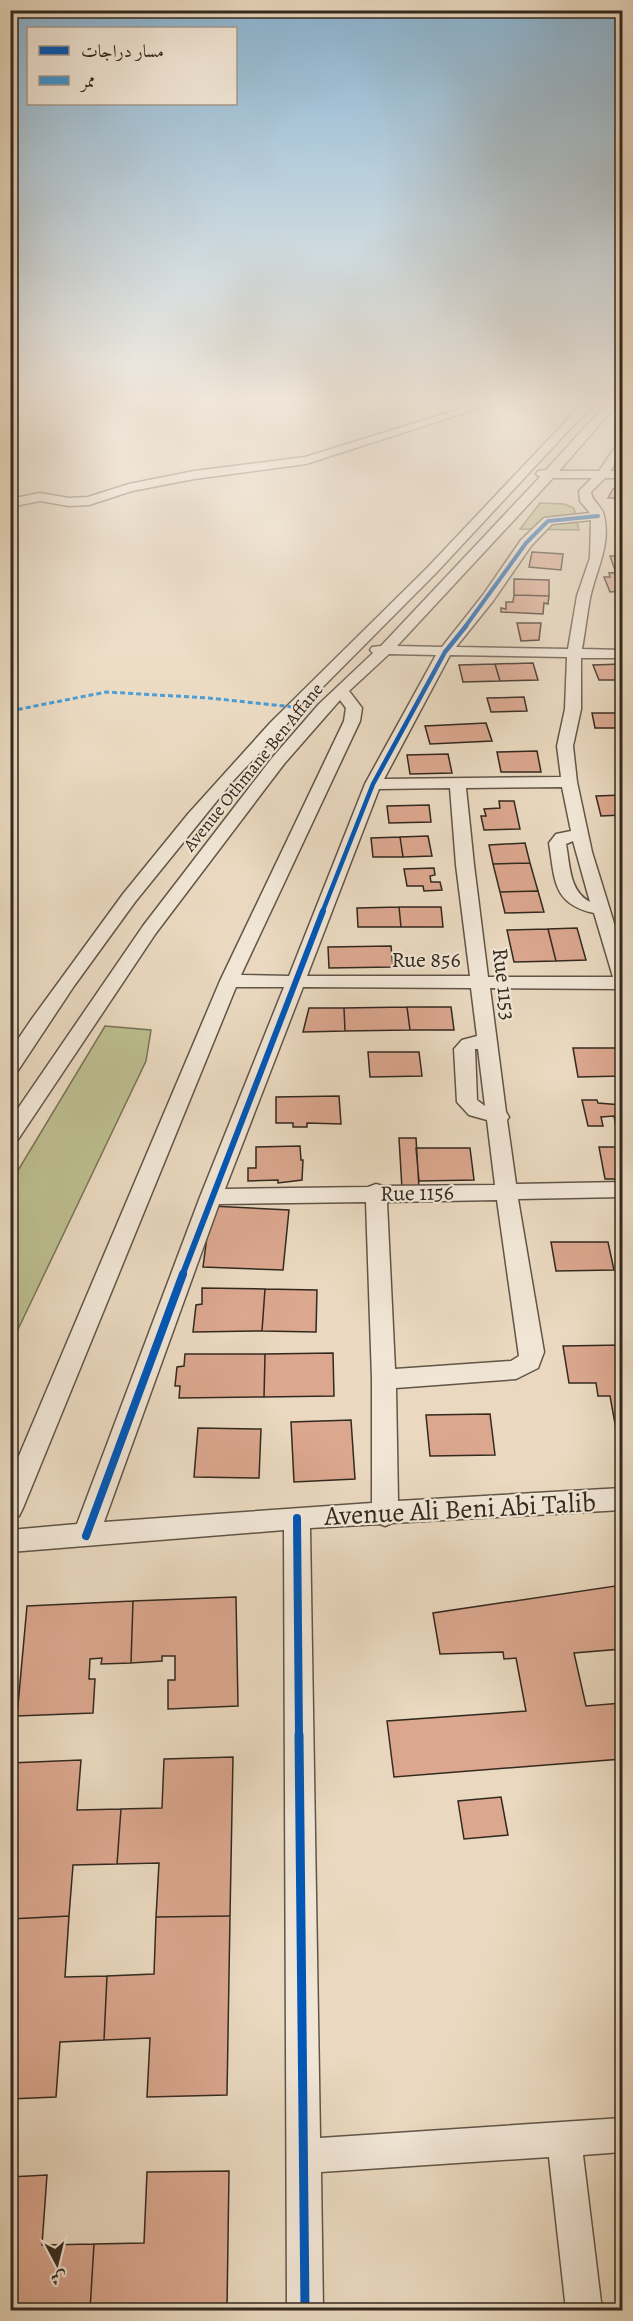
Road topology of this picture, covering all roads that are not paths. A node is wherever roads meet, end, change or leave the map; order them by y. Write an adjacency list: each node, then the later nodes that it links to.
1 (487, 510): 5 (street, Avenue Othmane Ben Affane)
2 (515, 510): 6 (street, Avenue Othmane Ben Affane)
3 (595, 510): 4 (street)
4 (598, 516): 7 (street); 8 (street)
5 (352, 649): 6 (street); 22 (street, Avenue Othmane Ben Affane)
6 (385, 650): 7 (street); 10 (street, Avenue Othmane Ben Affane)
7 (445, 652): 8 (street); 13 (street)
8 (574, 654): 9 (street); 11 (street)
9 (622, 654)
10 (342, 690): 17 (street); 24 (street, Avenue Othmane Ben Affane)
11 (569, 782): 12 (street); 14 (street)
12 (458, 783): 13 (street); 19 (street, Rue 1153)
13 (373, 784): 18 (street)
14 (580, 834): 15 (street); 15 (street)
15 (600, 909): 16 (street)
16 (622, 977)
17 (229, 981): 18 (street, Rue 856); 31 (street)
18 (294, 983): 19 (street, Rue 856); 28 (street)
19 (481, 983): 20 (street, Rue 856); 21 (street, Rue 1153)
20 (622, 983)
21 (488, 1041): 23 (street, Rue 1153); 23 (street)
22 (10, 1067)
23 (499, 1117): 25 (street, Rue 1153)
24 (10, 1136)
25 (506, 1190): 26 (street, Rue 1156); 27 (street, Rue 1156); 29 (street, Rue 1153)
26 (622, 1190)
27 (376, 1192): 28 (street, Rue 1156); 29 (street)
28 (211, 1197): 34 (street)
29 (384, 1379): 32 (street)
30 (622, 1499): 32 (street, Avenue Ali Beni Abi Talib)
31 (10, 1508)
32 (385, 1515): 33 (street, Avenue Ali Beni Abi Talib)
33 (297, 1518): 34 (street, Avenue Ali Beni Abi Talib); 38 (street)
34 (86, 1536): 35 (street, Avenue Ali Beni Abi Talib)
35 (10, 1541)
36 (622, 2134): 37 (street)
37 (564, 2139): 38 (street); 40 (street)
38 (304, 2156): 39 (street)
39 (305, 2310)
40 (584, 2310)

